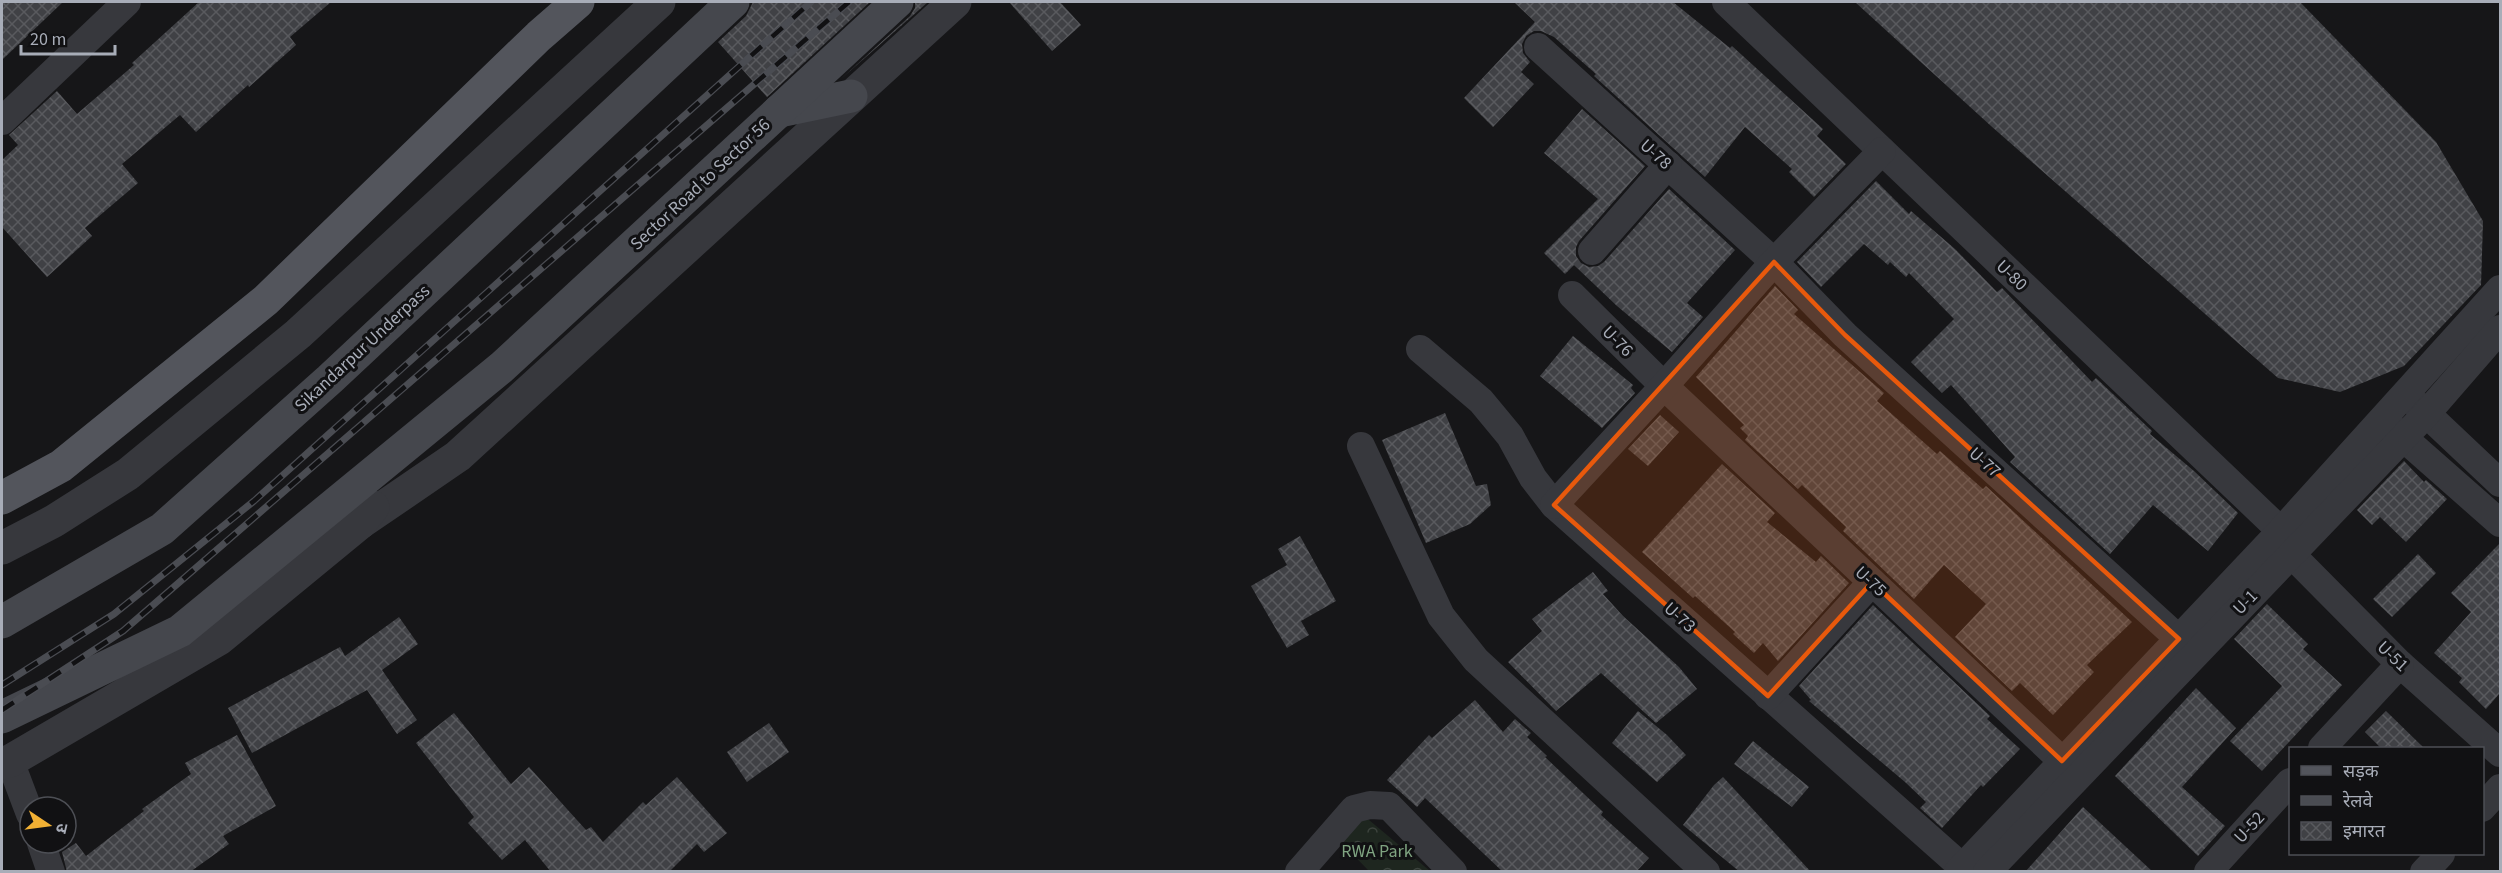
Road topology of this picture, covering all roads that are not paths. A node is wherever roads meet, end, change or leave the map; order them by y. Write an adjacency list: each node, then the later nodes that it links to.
1 (127, 2): 11 (street)
2 (578, 2): 27 (main road)
3 (659, 2): 32 (street)
4 (733, 2): 34 (main road, Sikandarpur Underpass)
5 (897, 2): 10 (main road, Sector Road to Sector 56)
6 (955, 2): 9 (street)
7 (1726, 2): 12 (street, U-80)
8 (1538, 46): 13 (street, U-78)
9 (851, 96): 10 (main road); 29 (street)
10 (779, 111): 20 (main road, Sector Road to Sector 56)
11 (2, 121)
12 (1882, 151): 15 (street); 31 (street, U-80)
13 (1668, 165): 14 (street); 15 (street, U-78)
14 (1592, 251)
15 (1774, 262): 21 (street); 35 (street, U-77)
16 (2500, 289): 22 (street)
17 (1572, 295): 21 (street, U-76)
18 (2500, 329): 23 (street, U-1)
19 (1420, 349): 28 (street, U-73)
20 (502, 367): 29 (street); 39 (main road)
21 (1664, 386): 28 (street); 33 (street, U-75)
22 (2405, 394): 23 (street); 24 (street)
23 (2427, 413): 24 (street, U-1); 26 (street)
24 (2393, 429): 30 (street); 31 (street, U-1)
25 (1361, 446): 54 (street)
26 (2500, 483)
27 (2, 498)
28 (1554, 505): 38 (street, U-73)
29 (360, 523): 42 (street)
30 (2500, 523)
31 (2286, 543): 35 (street, U-1); 36 (street, U-51); 37 (street, U-1)
32 (2, 548)
33 (1872, 582): 38 (street); 43 (street, U-75)
34 (2, 622)
35 (2179, 639): 37 (street); 43 (street, U-1)
36 (2400, 664): 40 (street); 41 (street, U-51)
37 (2182, 667): 43 (street, U-1)
38 (1768, 696): 50 (street, U-73)
39 (2, 717)
40 (2323, 747)
41 (2500, 753)
42 (6, 762): 46 (street)
43 (2070, 768): 50 (street, U-1)
44 (2289, 783): 55 (street, U-52)
45 (2500, 788): 47 (street)
46 (21, 795)
47 (2484, 806)
48 (45, 855): 51 (street)
49 (2440, 855): 56 (street)
50 (1969, 870)
51 (51, 872)
52 (1299, 872): 53 (street)
53 (1453, 872)
54 (1706, 872)
55 (2208, 872)
56 (2424, 872)

